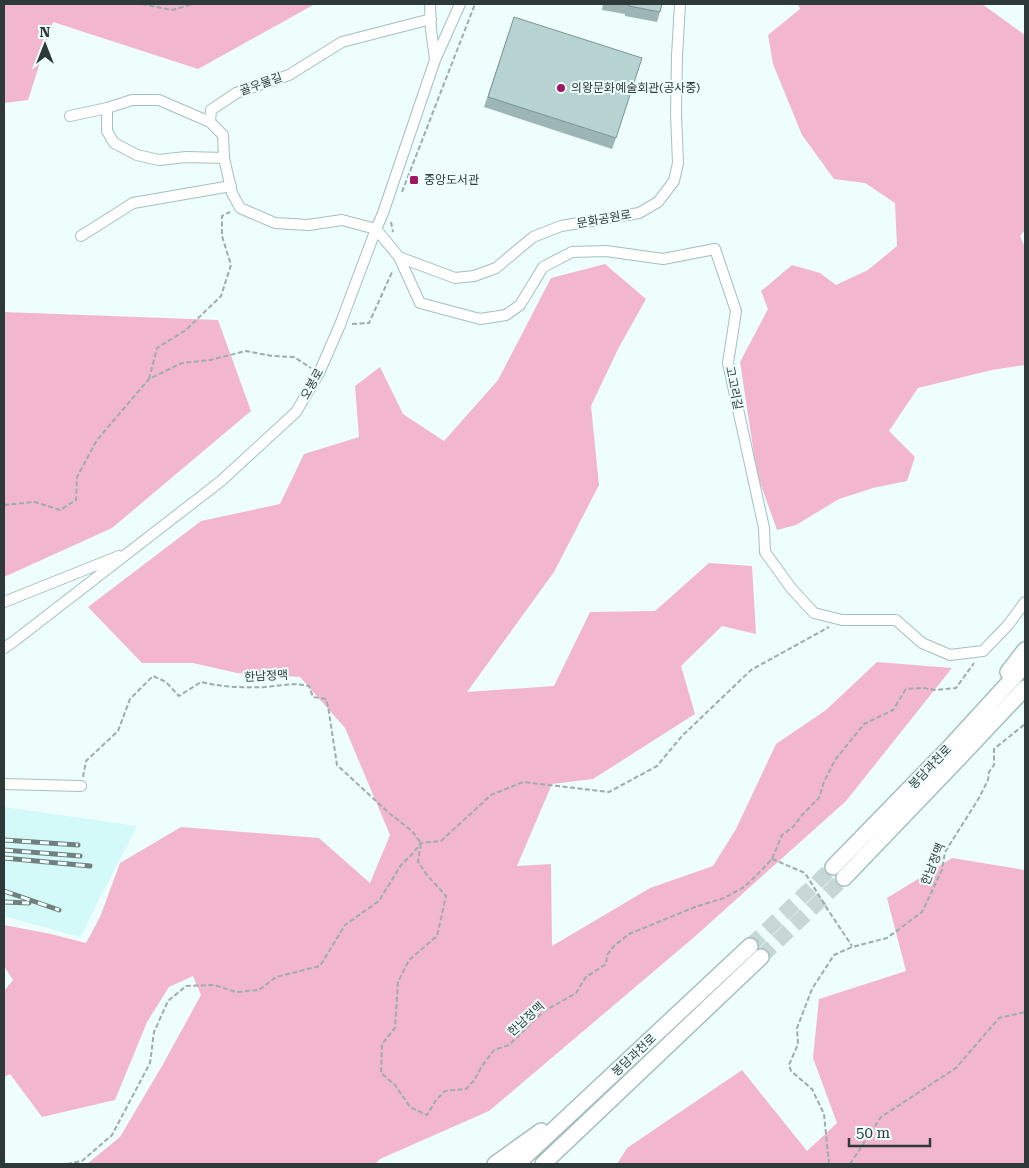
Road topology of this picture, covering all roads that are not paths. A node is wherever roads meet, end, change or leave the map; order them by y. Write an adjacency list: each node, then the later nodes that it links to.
1 (430, 4): 4 (street)
2 (460, 4): 5 (street, 오봉로)
3 (680, 4): 13 (street, 문화공원로)
4 (431, 19): 5 (street); 8 (street, 골우물길)
5 (435, 60): 11 (street, 오봉로)
6 (107, 108): 7 (street); 8 (street); 9 (street)
7 (70, 116)
8 (210, 122): 9 (street)
9 (224, 158): 10 (street)
10 (231, 186): 11 (street); 12 (street)
11 (376, 229): 13 (street); 14 (street, 오봉로)
12 (81, 236)
13 (399, 258): 16 (street, 고고리길)
14 (132, 551): 15 (street); 17 (street, 오봉로)
15 (4, 602)
16 (1025, 602)
17 (7, 643)
18 (1025, 650): 22 (highway)
19 (1025, 665): 22 (highway, 봉담과천로)
20 (1025, 688): 22 (highway, 봉담과천로)
21 (1025, 703): 22 (highway)
22 (954, 754): 25 (highway, 봉담과천로); 26 (highway, 봉담과천로)
23 (4, 784): 24 (street)
24 (82, 786)
25 (833, 867)
26 (844, 878)
27 (598, 1089): 28 (highway); 29 (highway, 봉담과천로); 30 (highway, 봉담과천로)
28 (495, 1164)
29 (517, 1164)
30 (543, 1164)

